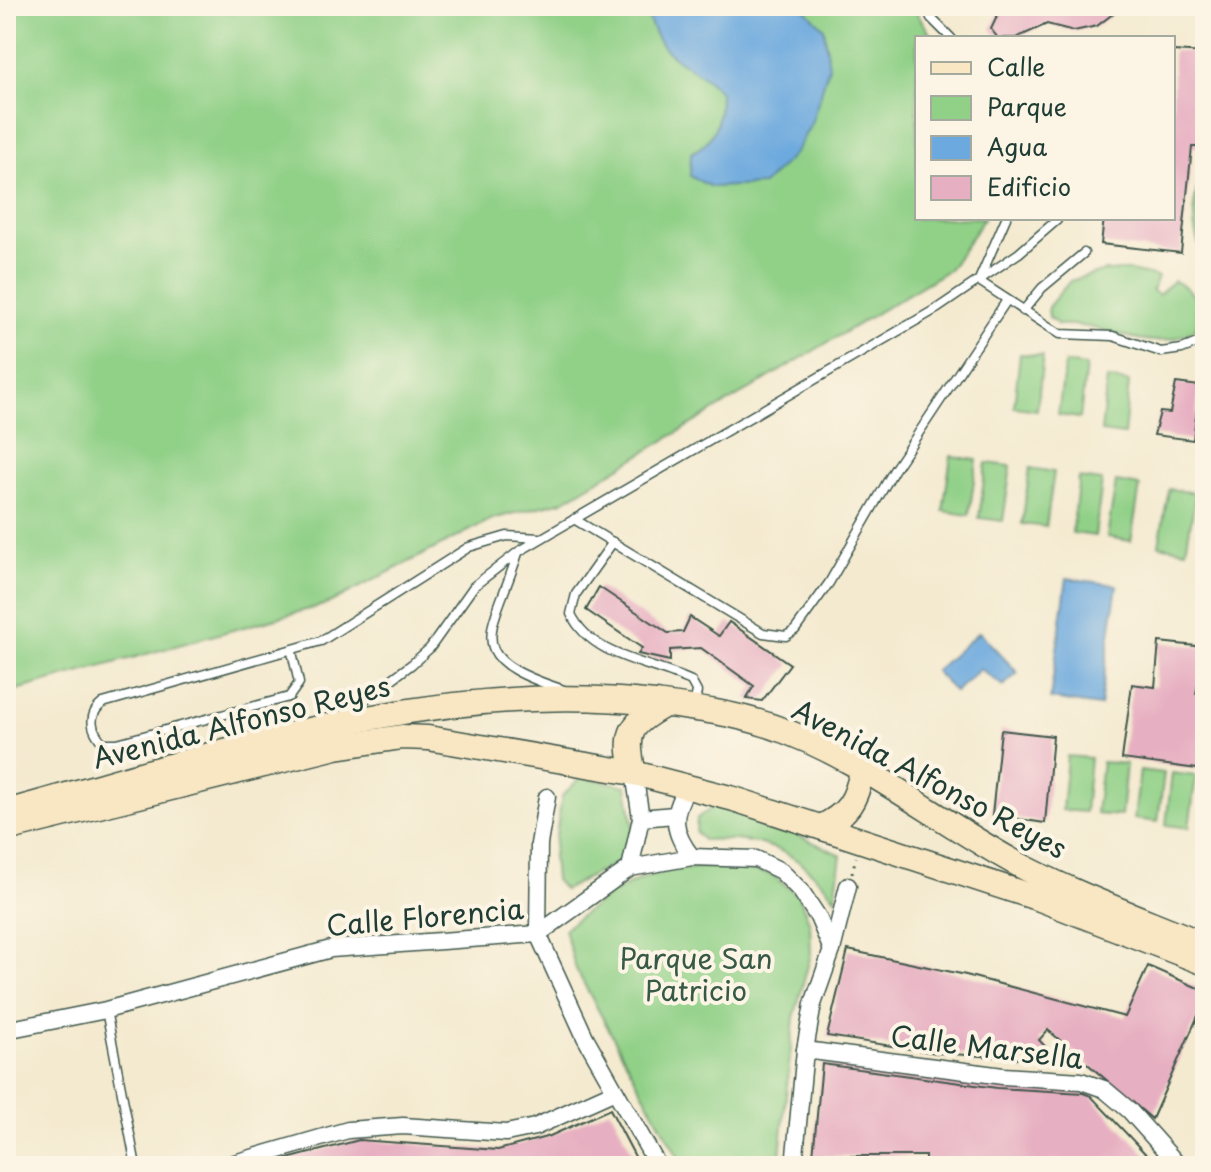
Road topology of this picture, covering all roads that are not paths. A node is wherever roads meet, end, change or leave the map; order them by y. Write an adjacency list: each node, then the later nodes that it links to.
1 (927, 6): 2 (lane)
2 (949, 36)
3 (1005, 220): 6 (lane)
4 (1057, 220): 6 (lane)
5 (1084, 253): 8 (lane)
6 (979, 281): 7 (lane); 10 (lane)
7 (1007, 300): 8 (lane); 12 (lane)
8 (1023, 311): 9 (lane)
9 (1204, 342)
10 (574, 519): 11 (lane); 12 (lane)
11 (540, 538): 13 (lane); 14 (lane)
12 (613, 542): 17 (lane)
13 (518, 552): 15 (lane); 18 (lane)
14 (292, 652): 14 (lane)
15 (592, 699): 16 (main road, Avenida Alfonso Reyes); 18 (main road, Avenida Alfonso Reyes)
16 (665, 705): 17 (main road, Avenida Alfonso Reyes); 20 (main road)
17 (692, 708): 19 (main road, Avenida Alfonso Reyes)
18 (331, 724): 23 (main road, Avenida Alfonso Reyes)
19 (862, 771): 26 (main road); 32 (main road, Avenida Alfonso Reyes)
20 (634, 773): 21 (main road, Avenida Alfonso Reyes); 25 (street); 27 (main road, Avenida Alfonso Reyes)
21 (688, 787): 24 (street); 26 (main road, Avenida Alfonso Reyes)
22 (547, 797): 31 (street)
23 (6, 812)
24 (674, 815): 25 (street); 28 (street)
25 (641, 818): 29 (street)
26 (821, 827): 34 (main road, Avenida Alfonso Reyes)
27 (6, 829)
28 (692, 857): 29 (street, Calle Florencia); 33 (street, Calle Florencia)
29 (630, 868): 31 (street, Calle Florencia)
30 (848, 886): 33 (street)
31 (538, 934): 35 (street, Calle Florencia); 38 (street)
32 (1205, 945)
33 (832, 950): 37 (street)
34 (1205, 963)
35 (106, 1010): 36 (street, Calle Florencia); 39 (lane)
36 (6, 1030)
37 (805, 1050): 42 (street); 43 (street, Calle Marsella)
38 (615, 1091): 40 (street); 41 (street)
39 (136, 1166)
40 (224, 1166)
41 (658, 1166)
42 (794, 1166)
43 (1179, 1166)

